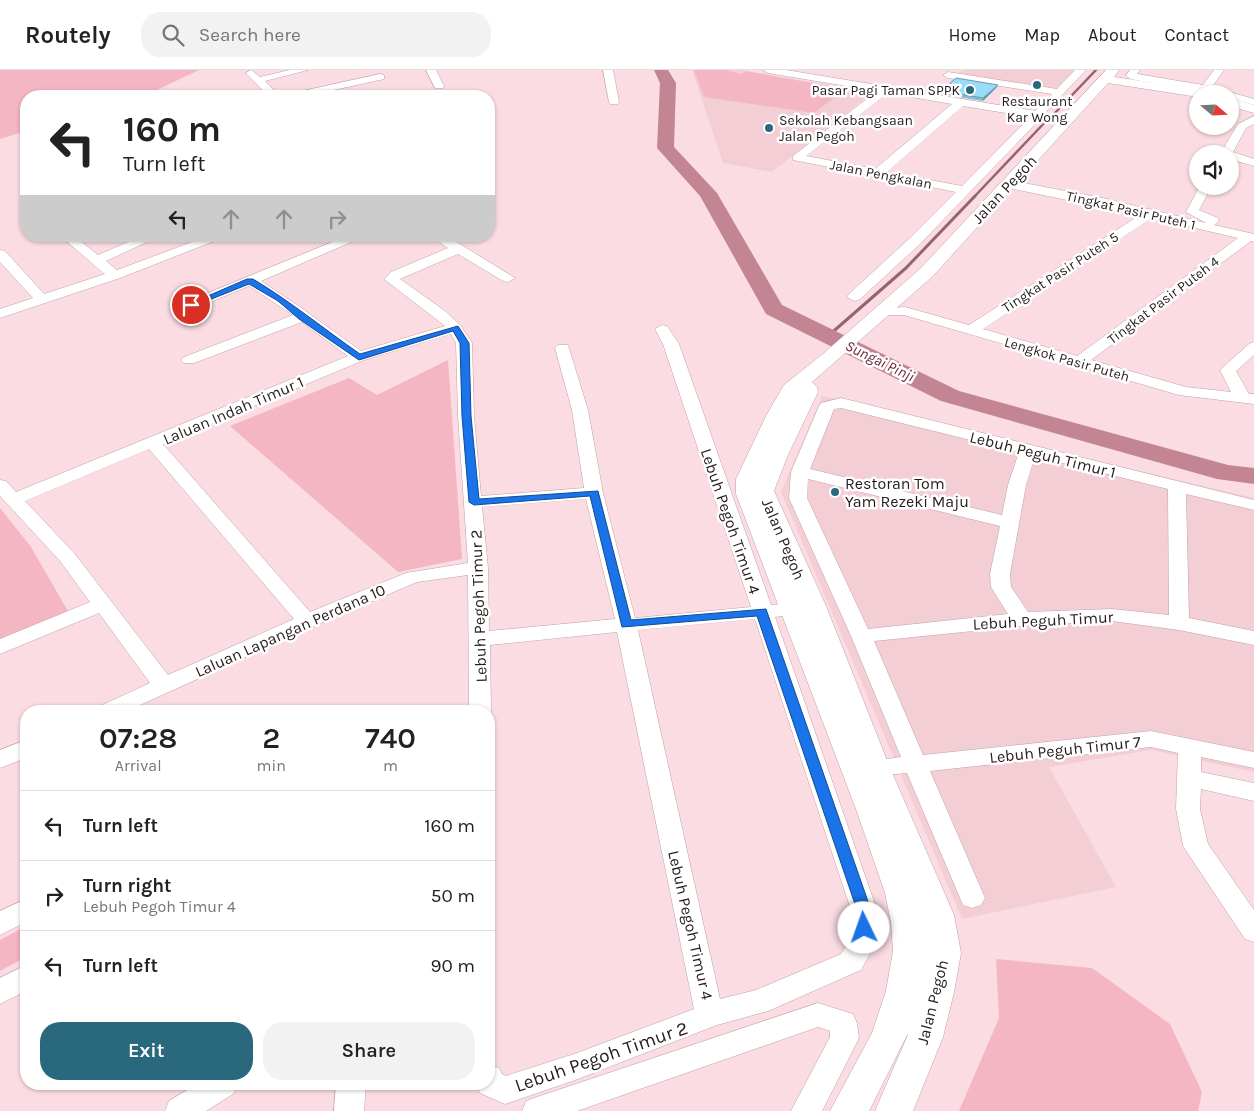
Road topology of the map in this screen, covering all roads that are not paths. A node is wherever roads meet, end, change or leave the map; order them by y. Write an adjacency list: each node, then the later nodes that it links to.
1 (248, 70): 13 (street)
2 (303, 70): 13 (street)
3 (431, 70): 16 (street)
4 (608, 70): 25 (street)
5 (768, 70): 14 (street)
6 (1081, 70): 22 (street, Jalan Pegoh)
7 (1135, 70): 17 (street)
8 (1219, 70): 15 (street)
9 (862, 74): 14 (street)
10 (1108, 76): 18 (street); 32 (street, Jalan Pegoh)
11 (380, 77): 20 (street)
12 (945, 78): 22 (street); 23 (street)
13 (258, 80): 19 (street)
14 (849, 84): 21 (street)
15 (1208, 85)
16 (439, 86)
17 (1189, 88)
18 (1189, 89)
19 (268, 90)
20 (320, 90)
21 (885, 90): 23 (street); 38 (street, Jalan Pengkalan)
22 (1059, 92): 30 (street, Jalan Pegoh)
23 (923, 96): 26 (street)
24 (1239, 97): 27 (street)
25 (614, 102)
26 (961, 102): 30 (street); 38 (street)
27 (1254, 102)
28 (1239, 105): 29 (street)
29 (1254, 109)
30 (1038, 115): 32 (street); 40 (street, Jalan Pegoh)
31 (1254, 119): 33 (street)
32 (1068, 120): 39 (street, Jalan Pegoh)
33 (1242, 126): 34 (street); 35 (street)
34 (1254, 130)
35 (1232, 145)
36 (1239, 158): 37 (street)
37 (1254, 163)
38 (878, 173): 40 (street, Jalan Pengkalan)
39 (1008, 184): 42 (street, Tingkat Pasir Puteh 1); 59 (street, Jalan Pegoh)
40 (964, 190): 56 (street, Jalan Pegoh)
41 (1201, 195): 43 (street)
42 (1151, 213): 43 (street, Tingkat Pasir Puteh 1); 63 (street, Tingkat Pasir Puteh 5)
43 (1252, 236): 69 (street, Tingkat Pasir Puteh 4)
44 (74, 242): 51 (street)
45 (140, 242): 51 (street)
46 (205, 242): 52 (street)
47 (344, 242): 54 (street)
48 (447, 242): 49 (street)
49 (458, 249): 53 (street); 62 (street, Lebuh Pegoh Timur 2)
50 (1, 256): 55 (street)
51 (96, 260): 52 (street)
52 (115, 276): 55 (street)
53 (508, 278)
54 (250, 281): 58 (street); 61 (street)
55 (38, 295): 57 (street); 60 (street)
56 (854, 297)
57 (0, 301)
58 (191, 305)
59 (901, 305): 63 (street, Lengkok Pasir Puteh); 70 (street, Jalan Pegoh)
60 (0, 314)
61 (302, 318): 67 (street); 68 (street)
62 (455, 328): 67 (street, Laluan Indah Timur 1); 79 (street, Lebuh Pegoh Timur 2)
63 (969, 331): 69 (street, Lengkok Pasir Puteh)
64 (667, 336): 86 (street, Lebuh Pegoh Timur 4)
65 (1254, 346): 71 (street)
66 (563, 348): 77 (street, Lebuh Pegoh Timur 4)
67 (359, 357): 72 (street, Laluan Indah Timur 1)
68 (189, 360)
69 (1079, 362): 71 (street, Lengkok Pasir Puteh)
70 (805, 380): 83 (street, Jalan Pegoh); 85 (street)
71 (1249, 398)
72 (153, 443): 78 (street, Laluan Indah Timur 1); 88 (street)
73 (1028, 451): 74 (street, Lebuh Peguh Timur 1); 76 (street, Lebuh Peguh Timur 1); 81 (street)
74 (800, 472): 81 (street); 92 (street)
75 (0, 485): 78 (street)
76 (1177, 486): 80 (street, Lebuh Peguh Timur 1); 89 (street)
77 (594, 493): 79 (street); 90 (street, Lebuh Pegoh Timur 4)
78 (14, 499): 84 (street)
79 (474, 502): 82 (street, Lebuh Pegoh Timur 2)
80 (1254, 505)
81 (1010, 523): 87 (street)
82 (478, 568): 88 (street, Laluan Lapangan Perdana 10); 94 (street, Lebuh Pegoh Timur 2)
83 (800, 576): 85 (street); 91 (street, Jalan Pegoh)
84 (102, 604): 95 (street); 96 (street)
85 (793, 609): 86 (street); 91 (street); 99 (street)
86 (762, 612): 90 (street); 115 (street, Lebuh Pegoh Timur 4)
87 (1022, 619): 89 (street, Lebuh Peguh Timur); 92 (street, Lebuh Peguh Timur)
88 (307, 621): 96 (street, Laluan Lapangan Perdana 10)
89 (1180, 623): 93 (street, Lebuh Peguh Timur)
90 (626, 624): 94 (street); 115 (street, Lebuh Pegoh Timur 4)
91 (824, 634): 105 (street, Jalan Pegoh)
92 (861, 636): 104 (street)
93 (1254, 638)
94 (479, 639): 98 (street, Lebuh Pegoh Timur 2)
95 (0, 646)
96 (164, 686): 97 (street, Laluan Lapangan Perdana 10)
97 (121, 705)
98 (480, 705)
99 (844, 741): 105 (street); 108 (street)
100 (1190, 746): 103 (street, Lebuh Peguh Timur 7); 104 (street, Lebuh Peguh Timur 7); 106 (street)
101 (20, 751): 102 (street)
102 (0, 760)
103 (1254, 760)
104 (915, 765): 105 (street, Lebuh Peguh Timur 7); 109 (street)
105 (875, 768): 108 (street); 124 (street, Jalan Pegoh)
106 (1190, 778): 107 (street); 112 (street)
107 (1254, 792)
108 (871, 809): 123 (street)
109 (972, 898)
110 (20, 913): 111 (street)
111 (0, 924)
112 (1253, 929)
113 (20, 980): 114 (street)
114 (0, 992)
115 (715, 1013): 116 (street, Lebuh Pegoh Timur 2)
116 (495, 1085)
117 (213, 1090): 119 (street)
118 (351, 1090): 120 (street)
119 (180, 1111)
120 (349, 1111)
121 (537, 1111): 122 (street)
122 (806, 1111)
123 (849, 1111)
124 (894, 1111)

